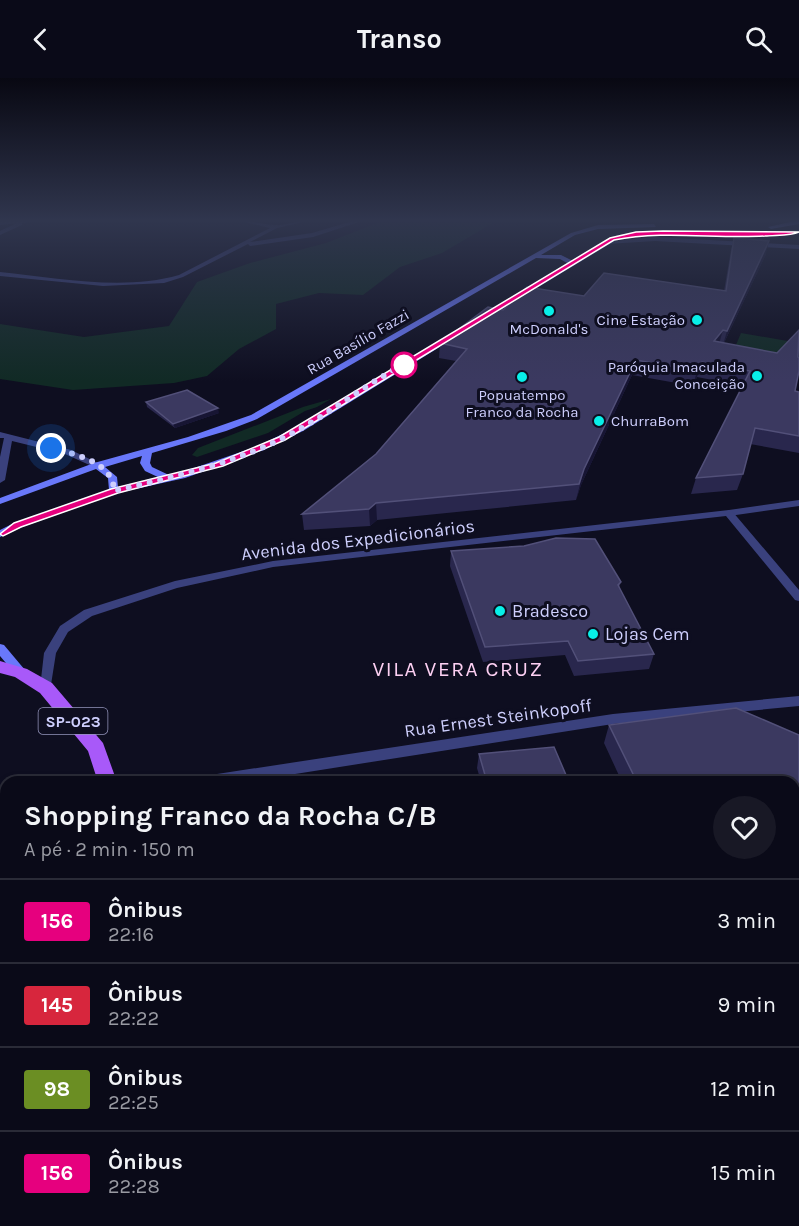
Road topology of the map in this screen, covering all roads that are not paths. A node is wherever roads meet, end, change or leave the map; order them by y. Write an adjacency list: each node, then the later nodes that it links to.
1 (0, 274): 2 (street)
2 (186, 274)
3 (502, 274): 8 (main road, Rua Basílio Fazzi)
4 (557, 274): 5 (main road)
5 (478, 321)
6 (461, 331): 10 (main road)
7 (4, 437): 9 (street); 11 (street)
8 (148, 452): 9 (main road, Rua Basílio Fazzi); 10 (main road)
9 (97, 465): 12 (main road); 13 (main road, Rua Basílio Fazzi)
10 (169, 478): 12 (main road)
11 (0, 480)
12 (114, 491): 16 (main road)
13 (0, 501)
14 (799, 503): 15 (street, Avenida dos Expedicionários)
15 (729, 513): 17 (street); 21 (street, Avenida dos Expedicionários)
16 (0, 534)
17 (799, 597)
18 (0, 648): 20 (main road, SP-023)
19 (0, 667): 20 (main road, SP-023)
20 (21, 673): 21 (main road, SP-023)
21 (46, 688): 23 (main road, SP-023)
22 (799, 701): 24 (street, Rua Ernest Steinkopoff)
23 (106, 776)
24 (243, 776)

